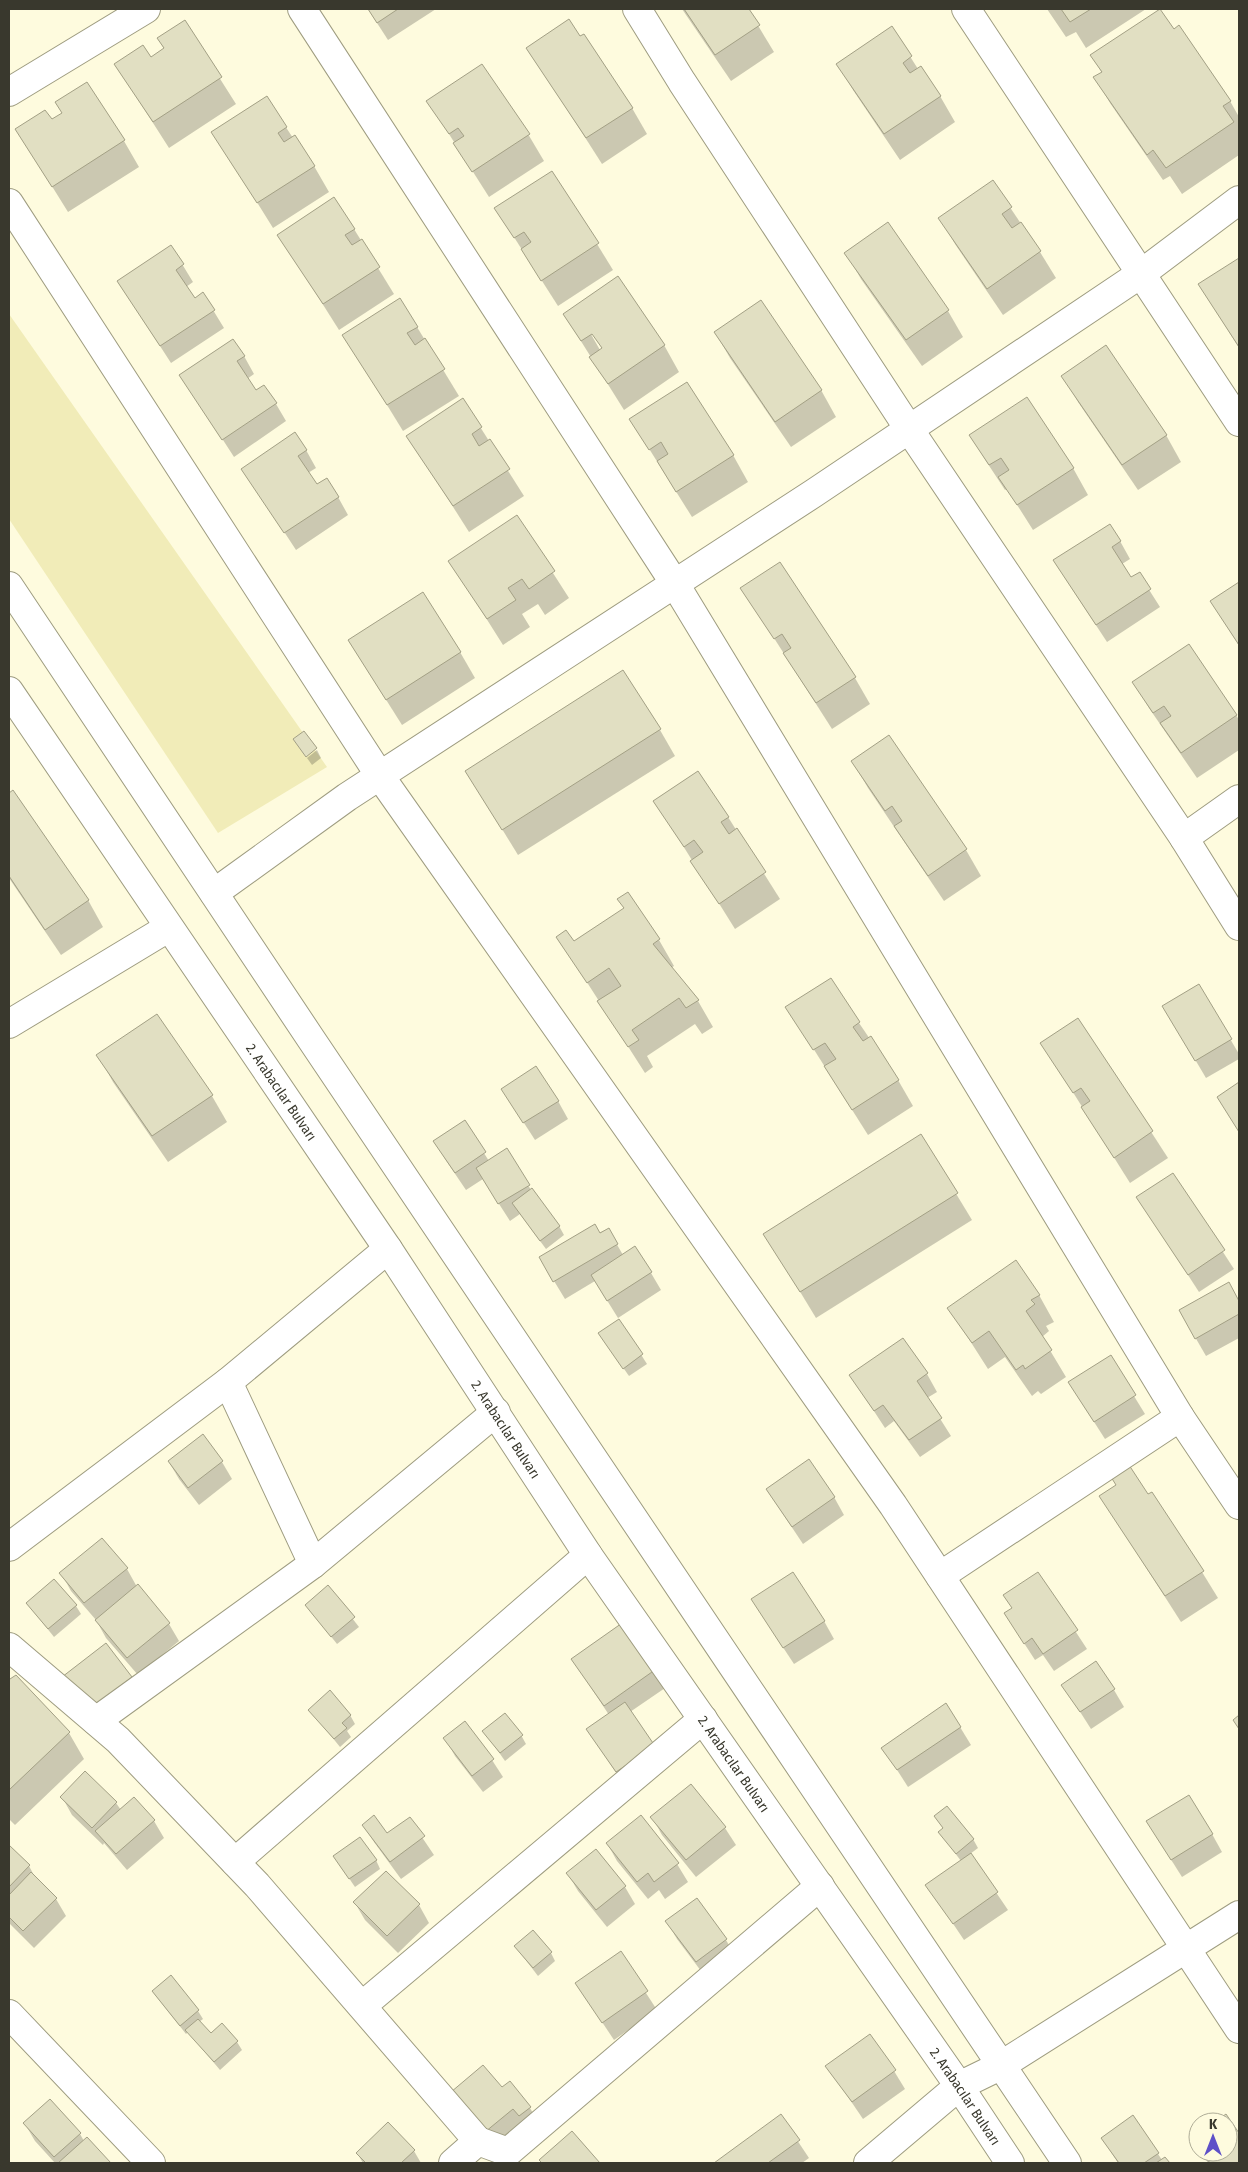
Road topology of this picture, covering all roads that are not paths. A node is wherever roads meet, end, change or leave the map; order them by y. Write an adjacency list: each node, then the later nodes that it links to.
1 (146, 9): 5 (street)
2 (302, 9): 11 (street)
3 (637, 9): 10 (street)
4 (966, 9): 8 (street)
5 (9, 92)
6 (1239, 200): 8 (street)
7 (9, 203): 14 (street)
8 (1142, 273): 9 (street); 10 (street)
9 (1239, 422)
10 (909, 429): 11 (street); 16 (street)
11 (674, 584): 14 (street); 24 (street)
12 (9, 586): 17 (street)
13 (12, 704): 19 (street, 2. Arabacılar Bulvarı)
14 (380, 776): 17 (street); 29 (street)
15 (1239, 799): 16 (street)
16 (1184, 838): 18 (street)
17 (214, 894): 40 (street)
18 (1239, 926)
19 (168, 928): 20 (street); 21 (street, 2. Arabacılar Bulvarı)
20 (13, 1012)
21 (388, 1249): 22 (street); 23 (street, 2. Arabacılar Bulvarı)
22 (228, 1382): 26 (street); 28 (street)
23 (496, 1412): 27 (street, 2. Arabacılar Bulvarı); 28 (street)
24 (1180, 1417): 25 (street); 29 (street)
25 (1239, 1505)
26 (9, 1547)
27 (588, 1555): 31 (street, 2. Arabacılar Bulvarı); 33 (street)
28 (313, 1564): 32 (street)
29 (940, 1576): 36 (street)
30 (9, 1648): 32 (street)
31 (703, 1719): 34 (street, 2. Arabacılar Bulvarı); 37 (street)
32 (96, 1721): 33 (street)
33 (235, 1862): 37 (street)
34 (820, 1886): 41 (street, 2. Arabacılar Bulvarı); 43 (street)
35 (1239, 1915): 36 (street)
36 (1186, 1950): 39 (street); 40 (street)
37 (363, 2006): 42 (street)
38 (9, 2014): 44 (street)
39 (1239, 2029)
40 (1000, 2066): 41 (street); 48 (street)
41 (959, 2086): 46 (street); 47 (street, 2. Arabacılar Bulvarı)
42 (478, 2142): 43 (street); 45 (street)
43 (512, 2158)
44 (151, 2163)
45 (453, 2163)
46 (868, 2163)
47 (1010, 2163)
48 (1067, 2163)

